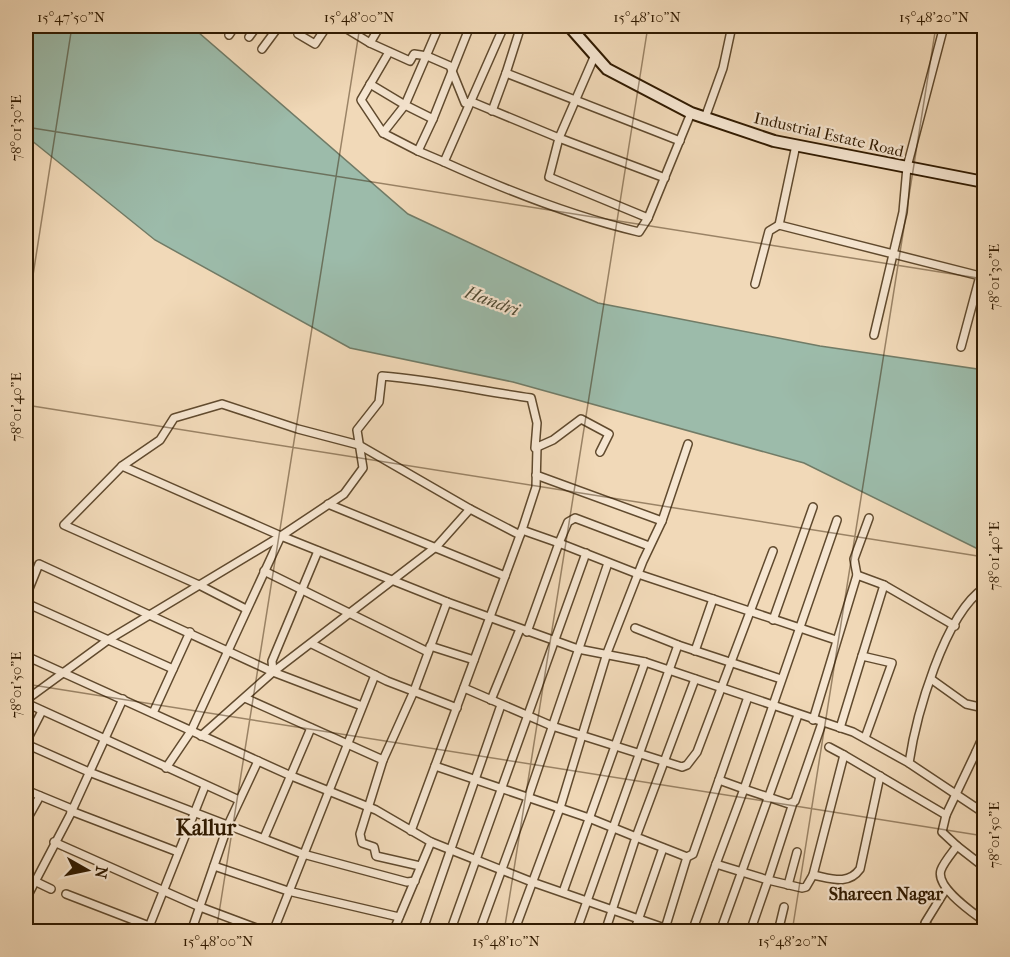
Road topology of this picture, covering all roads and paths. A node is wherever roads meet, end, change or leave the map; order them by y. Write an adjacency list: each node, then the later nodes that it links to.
1 (235, 26): 15 (street)
2 (257, 26): 16 (street)
3 (279, 26): 18 (street)
4 (303, 26): 5 (street)
5 (327, 26)
6 (380, 26): 17 (street)
7 (439, 26): 21 (street)
8 (471, 26): 23 (street)
9 (504, 26): 26 (street)
10 (521, 26): 22 (street)
11 (569, 26): 20 (main road)
12 (732, 26): 30 (street)
13 (944, 26): 38 (street)
14 (347, 27): 17 (street)
15 (229, 35)
16 (249, 37)
17 (370, 43): 19 (street)
18 (262, 49)
19 (390, 52): 21 (street); 24 (street)
20 (595, 55): 25 (street); 29 (main road, Industrial Estate Road)
21 (427, 56): 23 (street); 27 (street)
22 (506, 73): 25 (street); 28 (street)
23 (453, 74): 26 (street); 31 (street)
24 (370, 84): 27 (street); 32 (street)
25 (575, 100): 33 (street); 34 (street)
26 (472, 102): 28 (street); 37 (street)
27 (405, 105): 31 (street); 32 (street)
28 (492, 111): 33 (street)
29 (691, 113): 30 (main road, Industrial Estate Road); 34 (street)
30 (705, 118): 35 (main road, Industrial Estate Road)
31 (433, 119): 36 (street)
32 (383, 133): 36 (street)
33 (559, 138): 39 (street); 41 (street)
34 (680, 141): 39 (street)
35 (796, 145): 38 (main road, Industrial Estate Road); 42 (street)
36 (418, 151): 37 (street)
37 (444, 162): 41 (street)
38 (907, 167): 40 (main road, Industrial Estate Road); 43 (street)
39 (665, 178): 41 (street)
40 (984, 182)
41 (648, 218)
42 (780, 225): 43 (street); 46 (street)
43 (893, 255): 45 (street); 47 (street)
44 (984, 255): 45 (street)
45 (982, 277): 48 (street)
46 (755, 284)
47 (874, 335)
48 (961, 347)
49 (688, 444): 60 (street)
50 (359, 445): 51 (street); 53 (street); 55 (street); 57 (street)
51 (537, 447): 52 (street); 54 (street)
52 (600, 452)
53 (122, 466): 62 (street); 75 (street)
54 (536, 475): 60 (street); 61 (street)
55 (328, 504): 62 (street); 64 (street)
56 (813, 507): 88 (street)
57 (470, 509): 61 (street); 64 (street)
58 (869, 518): 72 (street)
59 (837, 520): 91 (street)
60 (662, 521): 65 (street)
61 (521, 533): 63 (street); 73 (street)
62 (281, 536): 66 (street); 70 (street); 75 (street)
63 (559, 543): 65 (street); 68 (street); 92 (street)
64 (437, 546): 73 (street); 74 (street)
65 (649, 546): 71 (street)
66 (318, 551): 74 (street); 78 (street)
67 (773, 551): 84 (street)
68 (585, 553): 69 (street); 96 (street)
69 (608, 562): 71 (street); 100 (street)
70 (264, 571): 78 (street); 83 (street)
71 (638, 574): 80 (street); 103 (street)
72 (857, 575): 76 (street); 95 (street)
73 (505, 576): 87 (street)
74 (393, 580): 81 (street); 86 (street)
75 (199, 585): 83 (street); 85 (street)
76 (884, 585): 89 (street); 105 (street)
77 (984, 588): 89 (street)
78 (302, 590): 86 (street); 112 (street)
79 (26, 596): 85 (street)
80 (713, 599): 84 (street); 102 (street)
81 (447, 602): 87 (street); 99 (street)
82 (26, 603): 94 (street)
83 (246, 609): 101 (street)
84 (749, 611): 88 (street); 108 (street)
85 (151, 613): 93 (street); 94 (street)
86 (350, 615): 97 (street); 99 (street)
87 (489, 618): 92 (street); 106 (street)
88 (773, 620): 91 (street)
89 (955, 626): 115 (street)
90 (635, 628): 98 (street)
91 (800, 628): 95 (street); 116 (street)
92 (524, 631): 96 (street); 123 (street)
93 (190, 632): 101 (street); 109 (street)
94 (108, 640): 109 (street); 111 (street)
95 (836, 640): 134 (street)
96 (554, 641): 100 (street); 133 (street)
97 (312, 644): 112 (street); 113 (street)
98 (678, 645): 102 (street); 110 (street)
99 (429, 649): 106 (street); 119 (street)
100 (578, 649): 103 (street); 136 (street)
101 (228, 650): 112 (street); 139 (street)
102 (695, 651): 108 (street)
103 (607, 653): 107 (street); 140 (street)
104 (26, 656): 111 (street)
105 (862, 656): 137 (street); 143 (street)
106 (474, 660): 117 (street)
107 (645, 662): 110 (street); 147 (street)
108 (730, 663): 116 (street); 118 (street)
109 (173, 669): 131 (street)
110 (669, 671): 114 (street); 150 (street)
111 (60, 672): 122 (street); 124 (street)
112 (273, 672): 121 (street); 126 (street)
113 (375, 675): 119 (street); 126 (street)
114 (695, 679): 118 (street); 155 (street)
115 (932, 679): 129 (street); 156 (street)
116 (781, 680): 127 (street)
117 (464, 688): 123 (street); 128 (street)
118 (721, 688): 120 (street); 155 (street)
119 (414, 691): 128 (street); 153 (street)
120 (748, 697): 127 (street); 163 (street)
121 (245, 698): 138 (street); 142 (street)
122 (123, 699): 131 (street); 144 (street)
123 (491, 700): 125 (street)
124 (26, 701): 130 (street)
125 (501, 705): 133 (street); 162 (street)
126 (362, 706): 146 (street)
127 (772, 706): 132 (street); 166 (street)
128 (457, 708): 157 (street)
129 (984, 708)
130 (42, 711): 144 (street); 145 (street)
131 (153, 713): 139 (street)
132 (798, 715): 134 (street); 171 (street)
133 (528, 717): 136 (street); 165 (street)
134 (813, 720): 135 (street)
135 (822, 723): 137 (street); 174 (street)
136 (552, 726): 140 (street); 172 (street)
137 (840, 728): 143 (street)
138 (311, 729): 146 (street); 160 (street)
139 (191, 730): 142 (street); 158 (street)
140 (583, 734): 147 (street); 176 (street)
141 (984, 734): 149 (street)
142 (201, 736): 154 (street)
143 (865, 738): 156 (street)
144 (105, 739): 158 (street); 159 (street)
145 (26, 743): 159 (street)
146 (347, 743): 153 (street); 168 (street)
147 (615, 745): 150 (street); 181 (street)
148 (829, 747): 151 (street)
149 (975, 752): 152 (street); 169 (street)
150 (639, 753): 155 (street); 184 (street)
151 (844, 755): 161 (street); 204 (street)
152 (984, 759)
153 (383, 760): 175 (street)
154 (258, 761): 160 (street); 173 (street)
155 (664, 761): 186 (street)
156 (909, 763): 169 (street)
157 (435, 766): 162 (street); 185 (street)
158 (166, 768): 164 (street)
159 (89, 772): 177 (street); 179 (street)
160 (289, 775): 168 (street); 187 (street)
161 (880, 776): 180 (street); 204 (street)
162 (474, 779): 165 (street); 192 (street)
163 (719, 780): 166 (street); 196 (street)
164 (205, 786): 173 (street); 179 (street)
165 (502, 789): 172 (street); 197 (street)
166 (744, 789): 171 (street); 198 (street)
167 (26, 790): 170 (street)
168 (327, 790): 175 (street); 195 (street)
169 (956, 792): 178 (street); 180 (street)
170 (40, 796): 177 (street); 182 (street)
171 (768, 797): 174 (street); 203 (street)
172 (528, 798): 176 (street); 202 (street)
173 (239, 800): 183 (street)
174 (793, 803): 207 (street)
175 (369, 807): 185 (street); 200 (street)
176 (560, 808): 181 (street); 208 (street)
177 (72, 810): 188 (street); 193 (street)
178 (984, 813)
179 (194, 814): 183 (street); 193 (street)
180 (946, 815): 190 (street)
181 (589, 818): 184 (street); 214 (street)
182 (26, 821)
183 (228, 825): 187 (street); 199 (street)
184 (613, 828): 186 (street); 217 (street)
185 (411, 831): 189 (street)
186 (636, 837): 191 (street); 220 (street)
187 (264, 838): 195 (street)
188 (54, 842): 205 (street); 212 (street)
189 (431, 842): 192 (street); 200 (street)
190 (957, 846): 201 (street); 210 (street)
191 (663, 848): 196 (street); 222 (street)
192 (451, 850): 197 (street); 232 (street)
193 (178, 852): 212 (street)
194 (797, 852): 209 (street)
195 (303, 854): 206 (street); 213 (street)
196 (687, 857): 226 (street)
197 (475, 860): 202 (street); 233 (street)
198 (716, 864): 203 (street); 240 (street)
199 (214, 866): 213 (street); 218 (street)
200 (420, 866): 206 (street)
201 (984, 867)
202 (501, 870): 208 (street); 234 (street)
203 (743, 873): 207 (street); 241 (street)
204 (813, 875): 209 (street)
205 (29, 879): 211 (street); 216 (street)
206 (415, 880): 221 (street)
207 (768, 880): 209 (street); 242 (street)
208 (532, 882): 214 (street); 235 (street)
209 (788, 885)
210 (946, 888): 223 (street); 244 (street)
211 (51, 889)
212 (163, 891): 218 (street); 225 (street)
213 (288, 891): 221 (street); 229 (street)
214 (562, 892): 217 (street)
215 (66, 894): 225 (street)
216 (26, 899)
217 (588, 901): 220 (street); 236 (street)
218 (200, 907): 227 (street); 228 (street)
219 (784, 907): 243 (street)
220 (613, 910): 222 (street); 237 (street)
221 (399, 917): 231 (street)
222 (639, 919): 226 (street); 238 (street)
223 (984, 921)
224 (301, 928): 230 (street)
225 (148, 929)
226 (664, 930): 239 (street)
227 (191, 932)
228 (267, 932)
229 (273, 932)
230 (313, 932)
231 (393, 932)
232 (422, 932)
233 (450, 932)
234 (479, 932)
235 (514, 932)
236 (576, 932)
237 (605, 932)
238 (634, 932)
239 (676, 932)
240 (692, 932)
241 (720, 932)
242 (750, 932)
243 (778, 932)
244 (934, 932)

